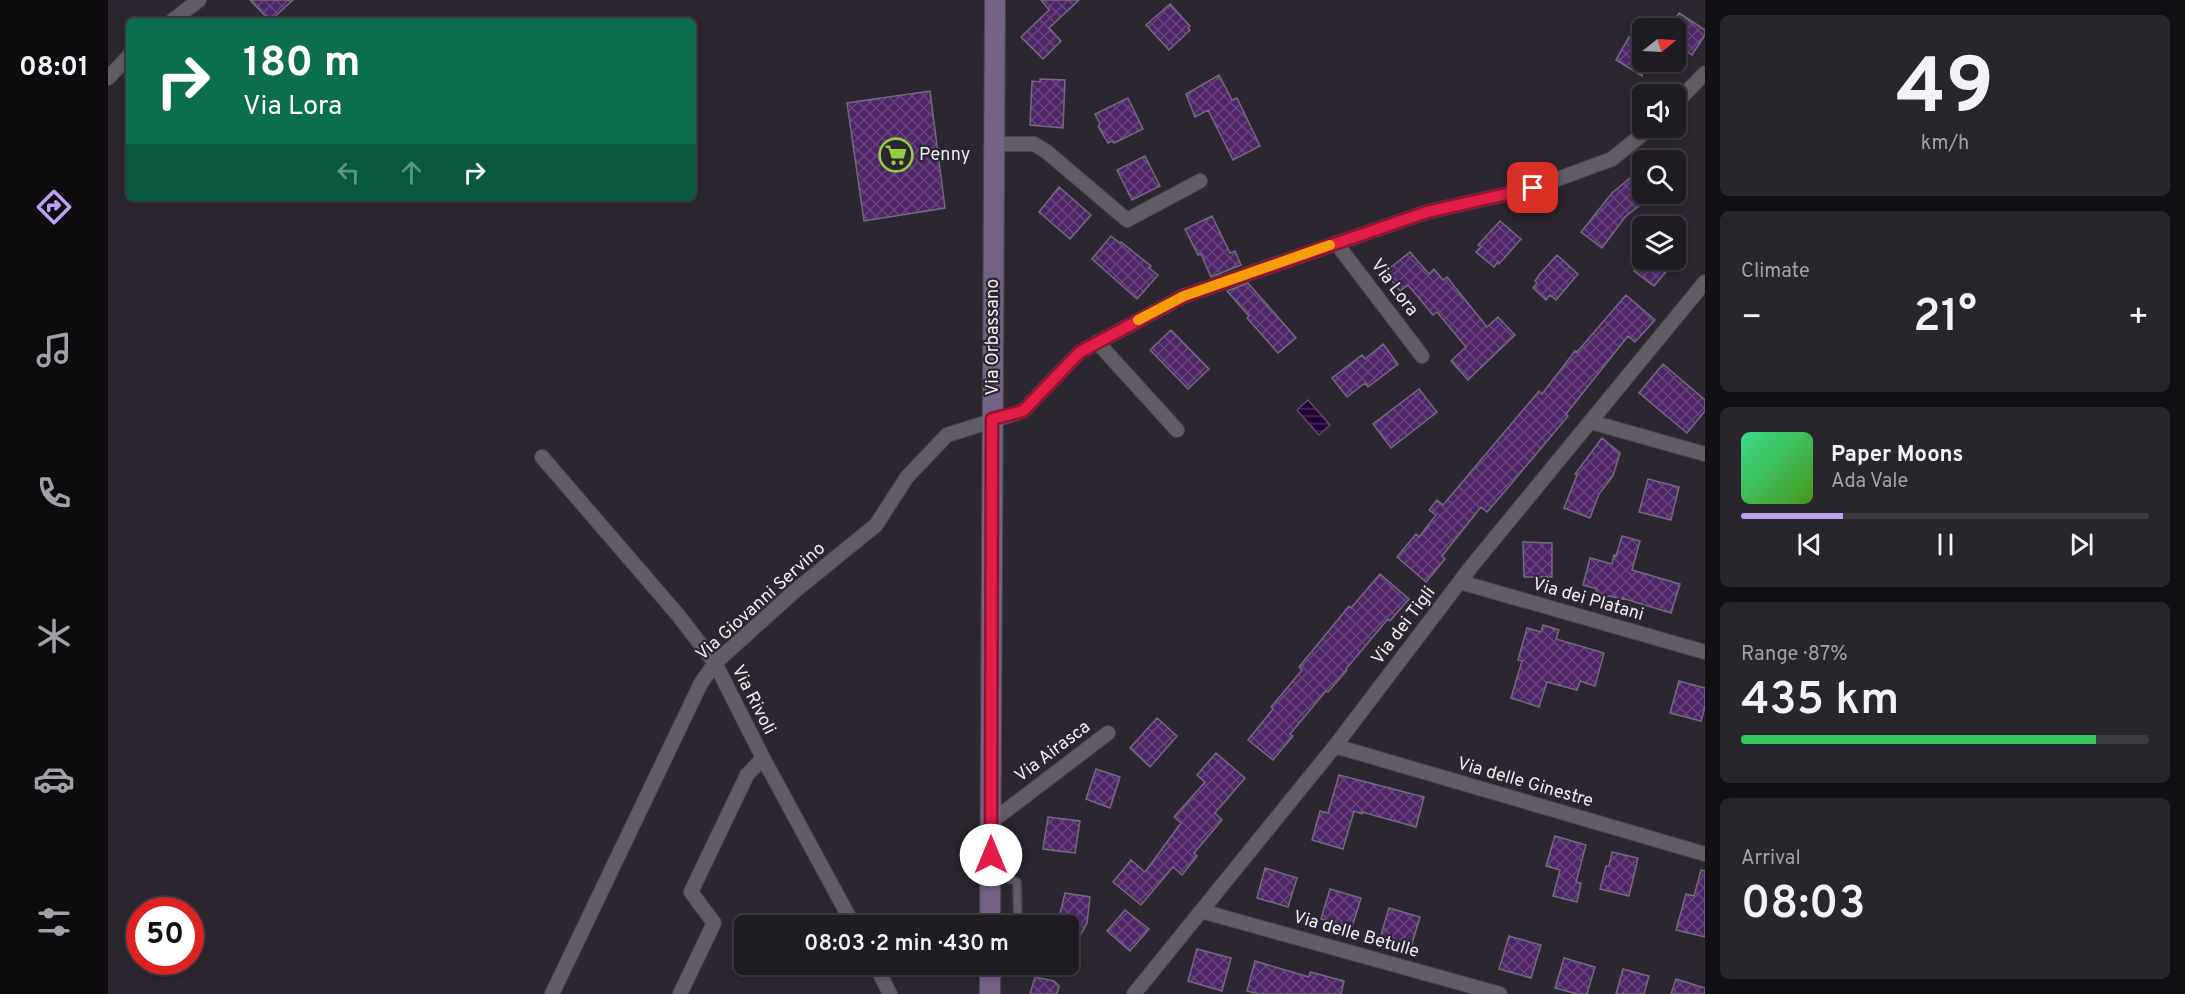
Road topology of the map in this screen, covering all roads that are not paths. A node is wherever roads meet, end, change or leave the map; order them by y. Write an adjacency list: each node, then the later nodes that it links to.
1 (199, 0): 3 (street)
2 (995, 0): 9 (main road, Via Orbassano)
3 (175, 18)
4 (126, 59): 6 (street)
5 (1705, 74): 7 (street)
6 (108, 78)
7 (1686, 93)
8 (1638, 138): 11 (street, Via Lora)
9 (994, 144): 10 (street); 15 (main road, Via Orbassano)
10 (1200, 182)
11 (1336, 243): 13 (street, Via Lora); 14 (street, Via Lora)
12 (1705, 282): 16 (street, Via dei Tigli)
13 (1097, 342): 15 (street, Via Lora); 17 (street)
14 (1422, 356)
15 (992, 419): 22 (street, Via Giovanni Servino); 26 (main road, Via Orbassano)
16 (1591, 423): 18 (street); 20 (street, Via dei Tigli)
17 (1177, 430)
18 (1705, 454)
19 (542, 457): 22 (street, Via Rivoli)
20 (1460, 582): 21 (street, Via dei Platani); 24 (street, Via dei Tigli)
21 (1705, 652)
22 (715, 663): 25 (street, Via Rivoli); 35 (street, Via Giovanni Servino)
23 (1108, 733): 26 (street, Via Airasca)
24 (1335, 746): 27 (street, Via delle Ginestre); 29 (street, Via dei Tigli)
25 (763, 758): 30 (street, Via Rivoli); 36 (street)
26 (991, 822): 28 (main road, Via Orbassano)
27 (1705, 854)
28 (990, 872): 31 (main road, Via Orbassano); 32 (lane)
29 (1202, 911): 37 (street, Via dei Tigli); 38 (street, Via delle Betulle)
30 (848, 915)
31 (990, 915)
32 (1018, 915)
33 (879, 975): 34 (street)
34 (886, 993)
35 (552, 994)
36 (680, 994)
37 (1134, 994)
38 (1500, 994)

